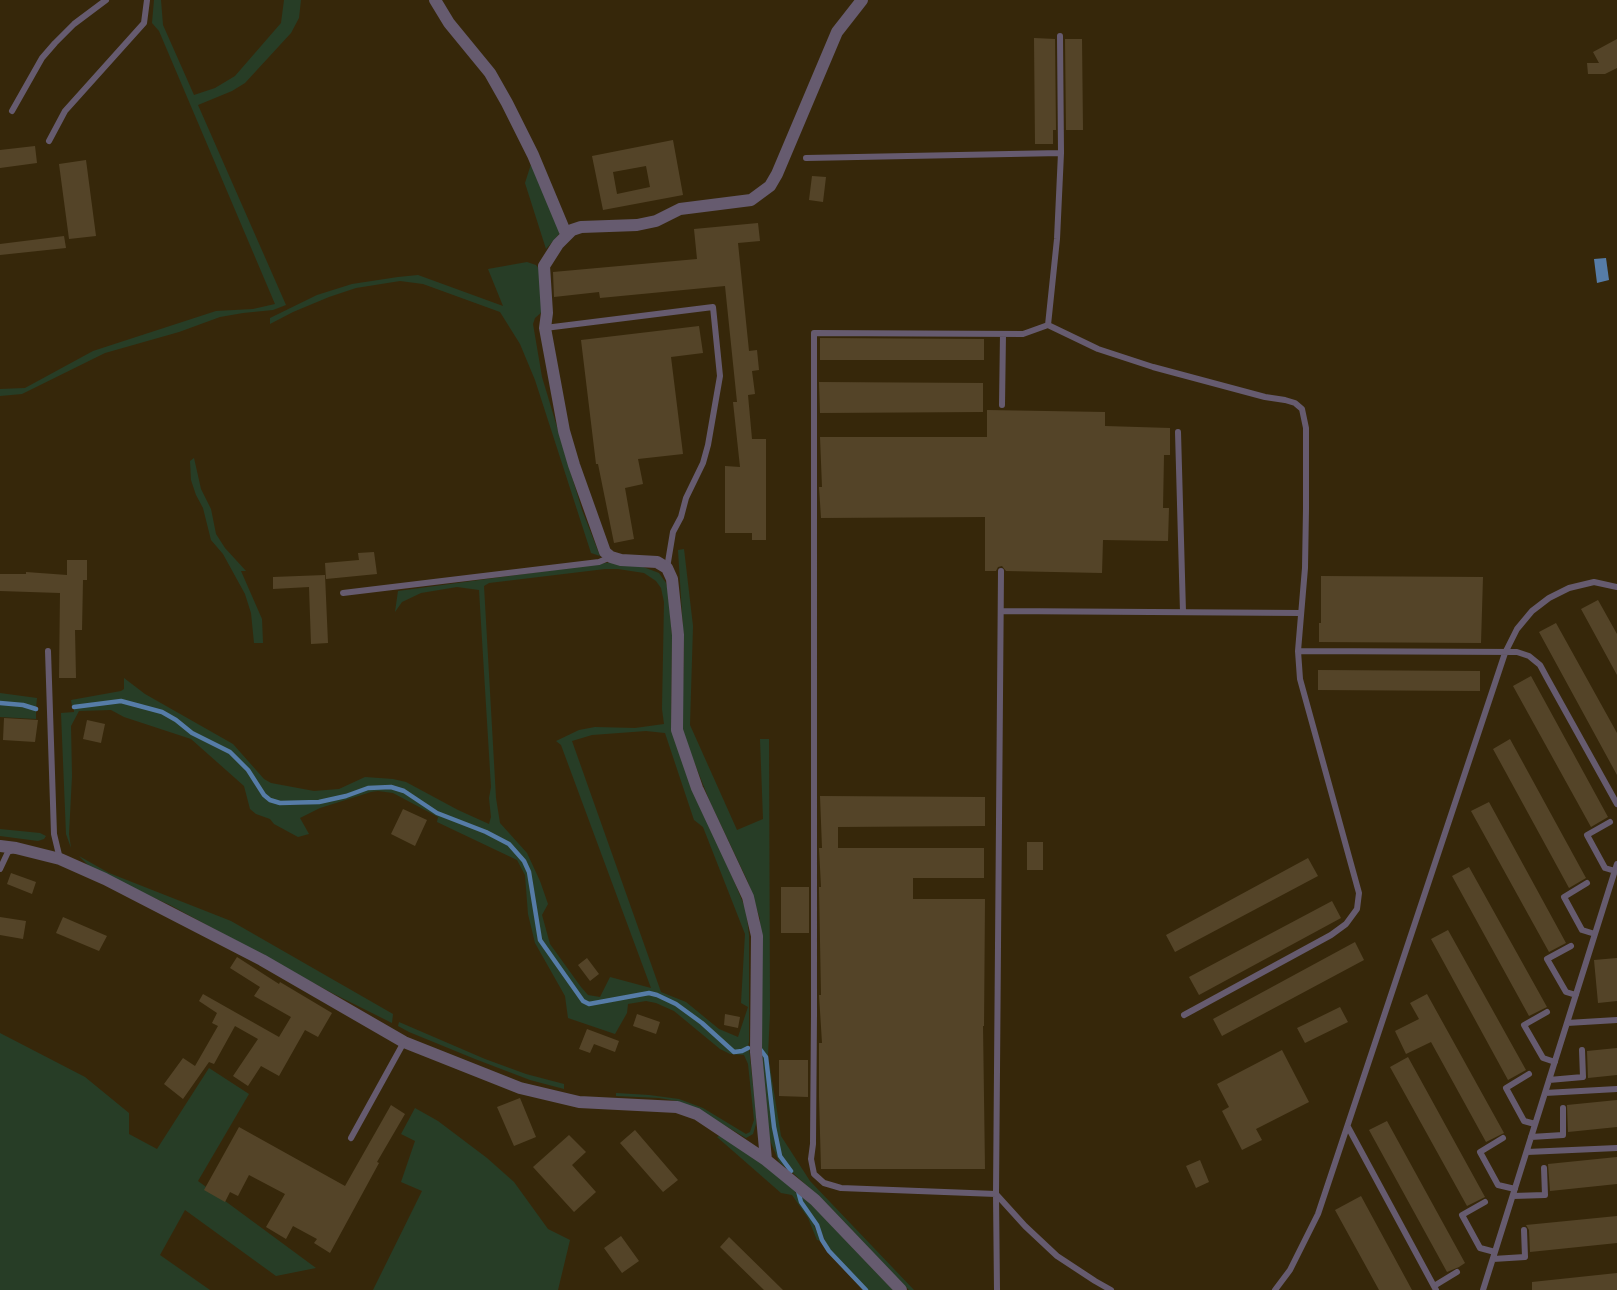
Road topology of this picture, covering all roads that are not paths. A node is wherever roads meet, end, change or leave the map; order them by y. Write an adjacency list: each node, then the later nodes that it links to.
1 (106, 0): 6 (lane)
2 (147, 0): 7 (lane)
3 (435, 0): 10 (street)
4 (862, 0): 10 (street)
5 (1060, 36): 8 (lane)
6 (12, 111)
7 (49, 141)
8 (1061, 153): 9 (lane); 11 (lane)
9 (806, 158)
10 (566, 234): 12 (street)
11 (1048, 326): 13 (lane); 23 (lane)
12 (545, 328): 16 (street); 17 (lane)
13 (1003, 334): 14 (lane); 60 (lane)
14 (1002, 405)
15 (1178, 432): 22 (lane)
16 (611, 557): 17 (street); 20 (lane)
17 (667, 568): 57 (street)
18 (1001, 571): 21 (lane)
19 (1617, 587): 26 (lane)
20 (343, 593)
21 (1001, 611): 22 (lane); 60 (lane)
22 (1183, 612): 23 (lane)
23 (1301, 613): 25 (lane)
24 (48, 651): 31 (lane)
25 (1298, 651): 26 (lane); 39 (lane)
26 (1505, 653): 27 (lane); 51 (lane)
27 (1617, 804)
28 (1610, 822): 32 (lane)
29 (0, 846): 30 (street)
30 (16, 848): 31 (street); 33 (lane)
31 (60, 860): 42 (street)
32 (1616, 868): 35 (lane)
33 (0, 869)
34 (1587, 883): 35 (lane)
35 (1595, 934): 37 (lane)
36 (1570, 946): 37 (lane)
37 (1576, 995): 41 (lane)
38 (1547, 1012): 44 (lane)
39 (1184, 1015)
40 (1617, 1020): 41 (lane)
41 (1567, 1023): 44 (lane)
42 (404, 1042): 53 (lane); 57 (street)
43 (1582, 1050): 46 (lane)
44 (1555, 1062): 46 (lane)
45 (1529, 1074): 50 (lane)
46 (1549, 1080): 48 (lane)
47 (1617, 1089): 48 (lane)
48 (1545, 1093): 50 (lane)
49 (1563, 1108): 52 (lane)
50 (1535, 1124): 52 (lane)
51 (1348, 1127): 66 (lane); 70 (lane)
52 (1531, 1137): 56 (lane)
53 (351, 1138)
54 (1503, 1138): 59 (lane)
55 (1617, 1148): 56 (lane)
56 (1527, 1152): 59 (lane)
57 (766, 1160): 67 (street)
58 (1544, 1168): 61 (lane)
59 (1515, 1189): 61 (lane)
60 (996, 1194): 68 (lane); 69 (lane)
61 (1512, 1196): 64 (lane)
62 (1485, 1202): 64 (lane)
63 (1524, 1230): 64 (lane)
64 (1494, 1255): 71 (lane)
65 (1457, 1272): 66 (lane)
66 (1435, 1288)
67 (901, 1290)
68 (997, 1290)
69 (1111, 1290)
70 (1275, 1290)
71 (1483, 1290)

